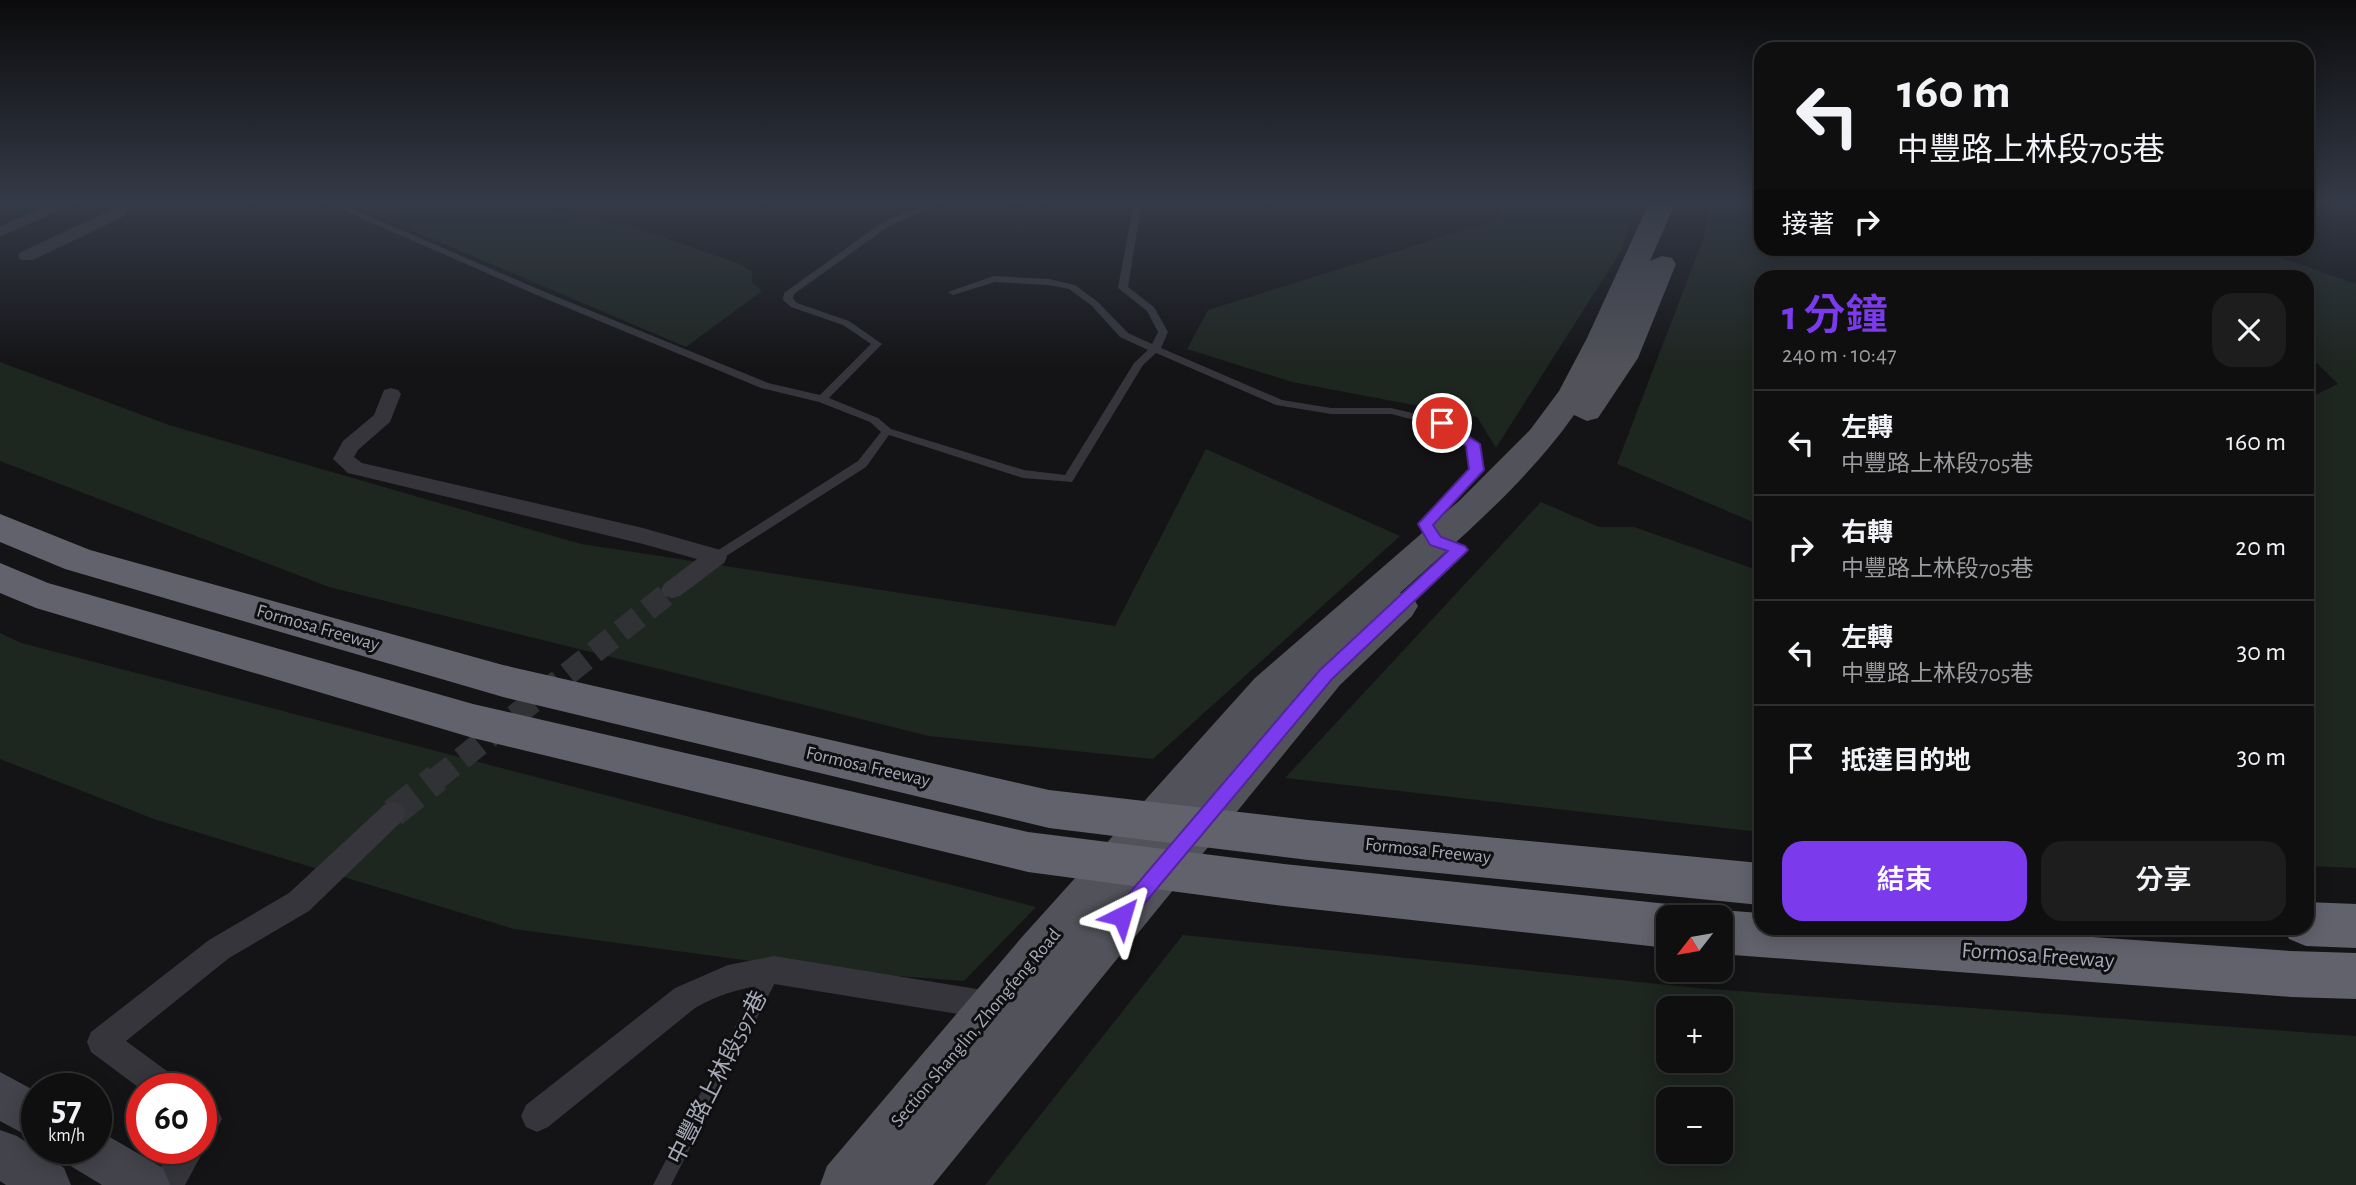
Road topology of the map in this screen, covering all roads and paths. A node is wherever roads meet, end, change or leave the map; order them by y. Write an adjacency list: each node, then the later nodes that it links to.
1 (454, 256): 9 (lane)
2 (841, 256): 9 (lane)
3 (1128, 256): 7 (lane)
4 (1638, 256): 12 (main road, Section Shanglin, Zhongfeng Road)
5 (1666, 256): 12 (main road, Section Shanglin, Zhongfeng Road)
6 (953, 292): 7 (lane)
7 (1155, 349): 10 (lane); 12 (lane)
8 (391, 394): 13 (street)
9 (822, 398): 10 (lane)
10 (887, 431): 13 (lane)
11 (0, 527): 17 (highway, Formosa Freeway)
12 (1448, 545): 26 (main road, Section Shanglin, Zhongfeng Road); 39 (main road, Section Shanglin, Zhongfeng Road)
13 (716, 557): 15 (street)
14 (0, 577): 19 (highway)
15 (671, 590)
16 (393, 813): 27 (street)
17 (1754, 883)
18 (2314, 924): 20 (highway)
19 (1656, 925)
20 (2356, 926)
21 (1733, 933): 22 (highway, Formosa Freeway)
22 (1754, 935)
23 (1761, 935): 25 (highway, Formosa Freeway)
24 (774, 970): 26 (street); 30 (street); 37 (lane, 中豐路上林段597巷)
25 (2356, 976)
26 (995, 1006): 38 (main road, Section Shanglin, Zhongfeng Road)
27 (144, 1073)
28 (0, 1095): 29 (street)
29 (21, 1108)
30 (537, 1116)
31 (0, 1153): 34 (street)
32 (112, 1164): 35 (street)
33 (179, 1164): 36 (street)
34 (47, 1185)
35 (146, 1185)
36 (167, 1185)
37 (662, 1185)
38 (846, 1185)
39 (900, 1185)

